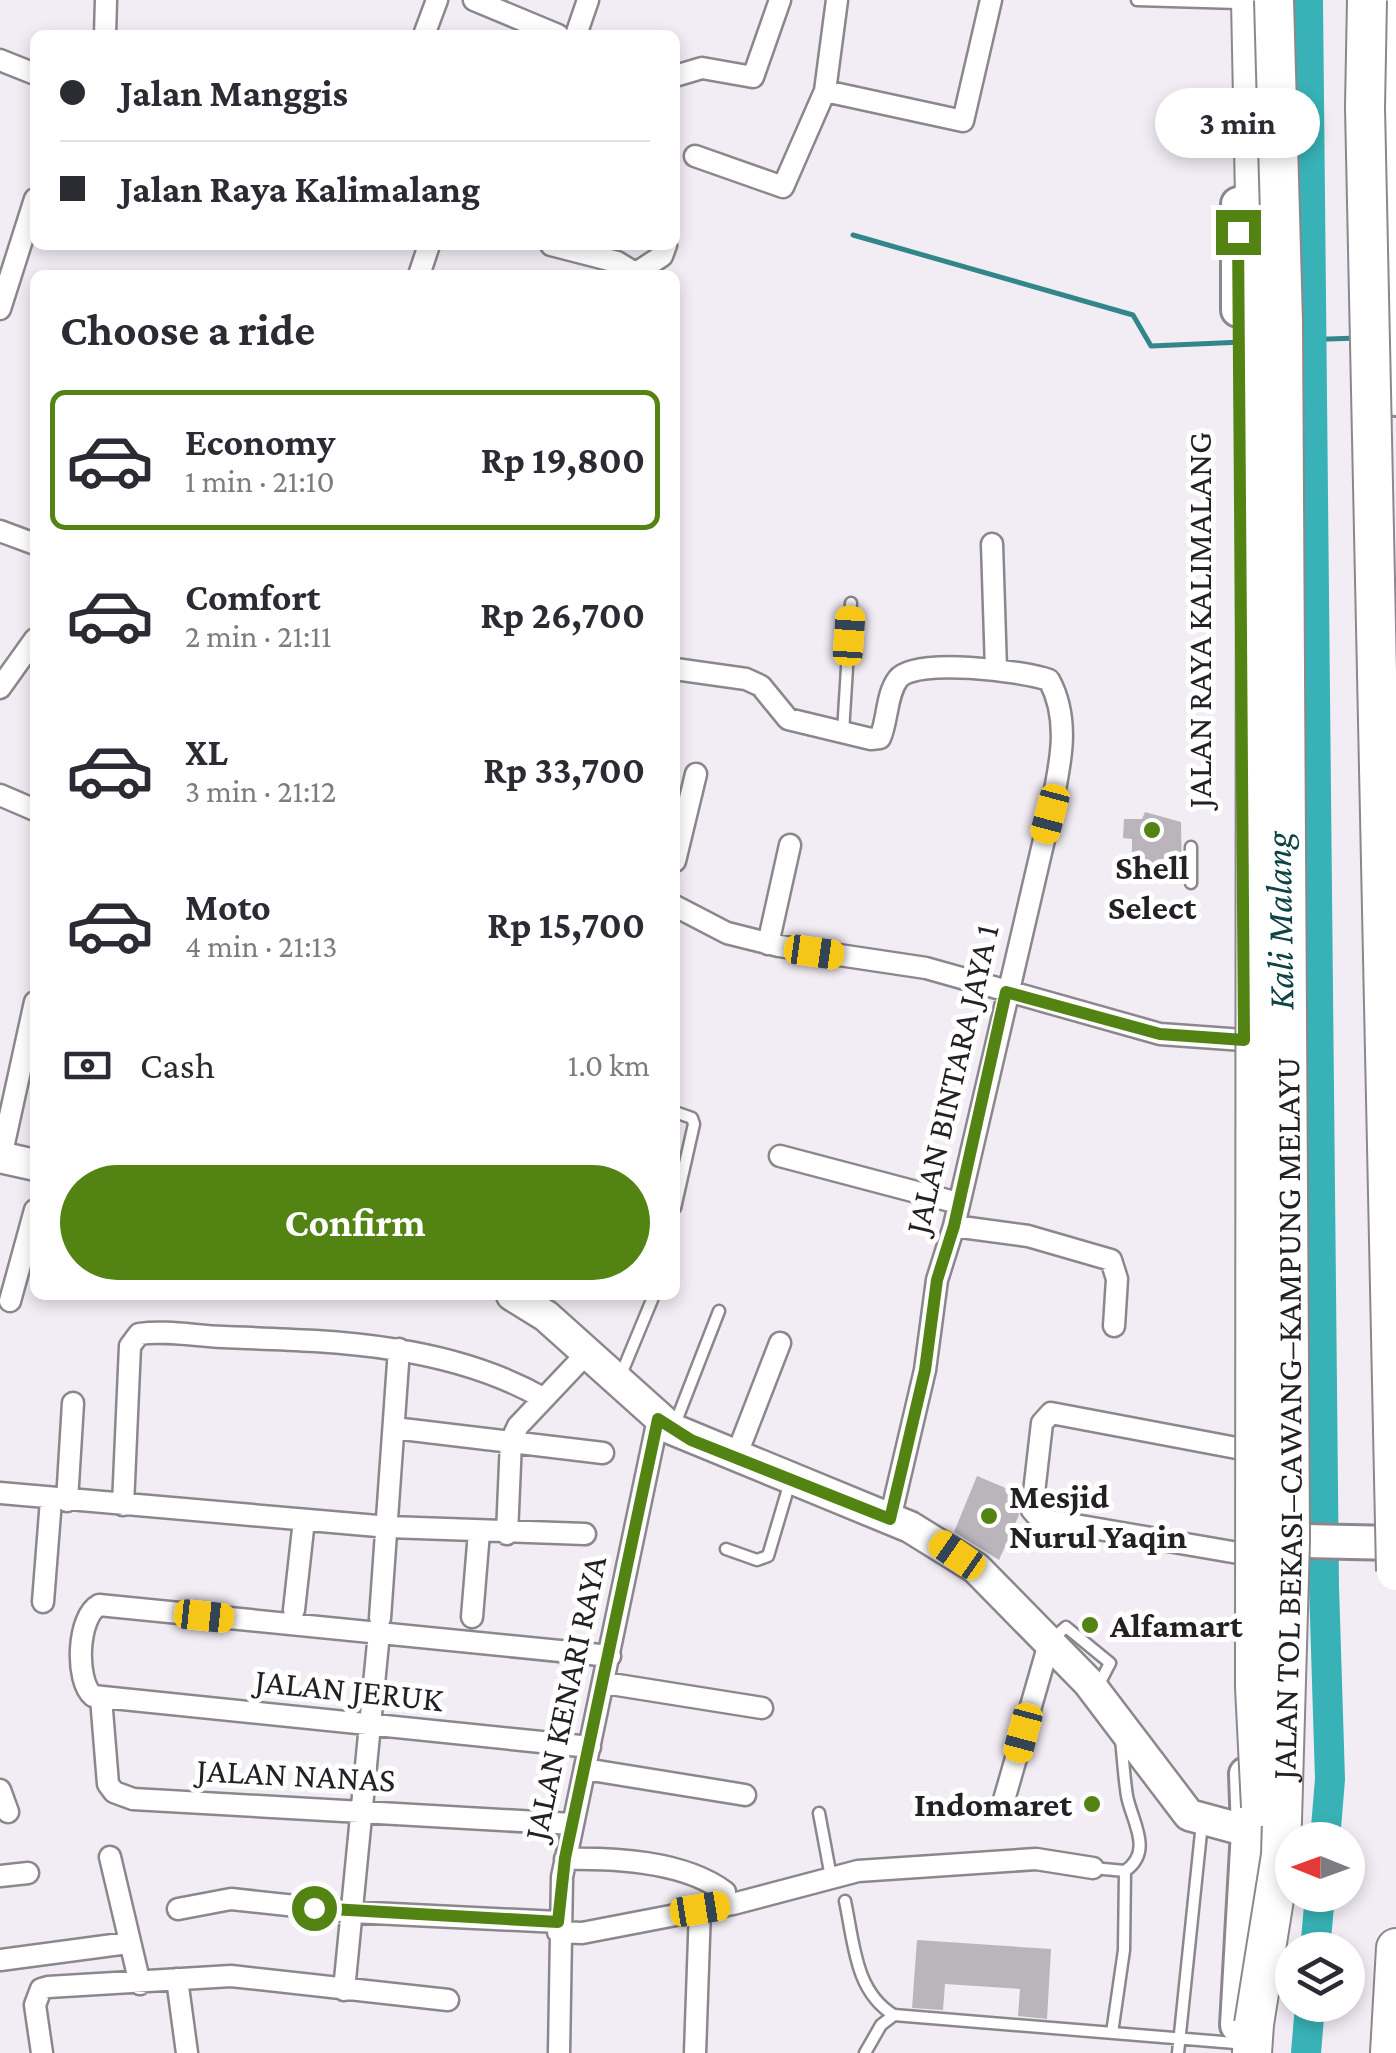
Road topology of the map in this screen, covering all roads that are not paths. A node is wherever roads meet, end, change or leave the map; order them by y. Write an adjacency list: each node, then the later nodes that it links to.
1 (437, 0): 11 (street)
2 (474, 0): 12 (street)
3 (588, 0): 13 (street)
4 (780, 0): 16 (street)
5 (837, 0): 17 (street)
6 (992, 0): 17 (street)
7 (1137, 0): 10 (lane)
8 (1367, 0): 84 (highway, bridge)
9 (1388, 0): 25 (main road)
10 (1250, 1): 46 (main road, JALAN RAYA KALIMALANG); 130 (highway, bridge); 130 (highway, JALAN TOL BEKASI–CAWANG–KAMPUNG MELAYU, bridge)
11 (426, 30)
12 (546, 30)
13 (578, 30)
14 (0, 60): 15 (street)
15 (30, 72)
16 (680, 75)
17 (826, 91): 18 (street)
18 (696, 156)
19 (30, 215): 24 (street)
20 (570, 250): 22 (street)
21 (664, 250): 23 (street)
22 (628, 270)
23 (640, 270)
24 (0, 308)
25 (1396, 399)
26 (0, 532): 27 (street)
27 (30, 542)
28 (992, 544): 32 (street)
29 (851, 604): 34 (lane)
30 (30, 645): 33 (street)
31 (680, 669): 34 (street, JALAN BINTARA JAYA 1)
32 (996, 670): 34 (street, JALAN BINTARA JAYA 1); 44 (street, JALAN BINTARA JAYA 1)
33 (0, 688)
34 (842, 734)
35 (696, 774): 38 (street)
36 (0, 795): 37 (street)
37 (30, 808)
38 (680, 840)
39 (790, 845): 43 (street)
40 (1192, 847): 41 (lane)
41 (1191, 882)
42 (680, 909): 43 (street)
43 (768, 944): 44 (street)
44 (1006, 992): 46 (street); 52 (street, JALAN BINTARA JAYA 1)
45 (30, 1025): 49 (street)
46 (1244, 1040): 69 (main road, JALAN RAYA KALIMALANG)
47 (680, 1114): 51 (lane)
48 (780, 1156): 52 (street)
49 (1, 1157): 50 (street)
50 (30, 1165)
51 (680, 1186)
52 (958, 1204): 53 (street, JALAN BINTARA JAYA 1)
53 (954, 1226): 59 (street); 76 (street, JALAN BINTARA JAYA 1)
54 (30, 1228): 57 (street)
55 (520, 1300): 62 (street)
56 (652, 1300): 63 (lane)
57 (10, 1301)
58 (719, 1312): 66 (lane)
59 (1114, 1326)
60 (780, 1342): 71 (street)
61 (398, 1350): 64 (street); 67 (street); 75 (street)
62 (587, 1353): 63 (street); 64 (street)
63 (617, 1382): 66 (street)
64 (544, 1398): 68 (street)
65 (74, 1403): 74 (street)
66 (665, 1424): 71 (street); 90 (street, JALAN KENARI RAYA)
67 (394, 1428): 68 (street); 78 (street)
68 (511, 1441): 70 (street); 80 (street)
69 (1247, 1450): 82 (main road, JALAN RAYA KALIMALANG); 82 (street)
70 (603, 1454)
71 (736, 1458): 72 (street)
72 (790, 1481): 76 (street); 83 (lane)
73 (0, 1493): 74 (street)
74 (59, 1500): 75 (street); 85 (street)
75 (124, 1505): 77 (street)
76 (890, 1519): 89 (street)
77 (304, 1520): 78 (street); 86 (street)
78 (389, 1527): 79 (street); 88 (street)
79 (479, 1532): 80 (street); 87 (street)
80 (508, 1534): 81 (street)
81 (586, 1534)
82 (1264, 1544): 84 (main road); 106 (main road, JALAN RAYA KALIMALANG)
83 (726, 1548)
84 (1390, 1553)
85 (44, 1602)
86 (294, 1610)
87 (472, 1617)
88 (380, 1626): 90 (street); 92 (street, JALAN NANAS); 95 (street)
89 (1050, 1640): 94 (street); 100 (street)
90 (610, 1656): 91 (street, JALAN KENARI RAYA)
91 (604, 1683): 93 (street); 96 (street, JALAN KENARI RAYA)
92 (101, 1698): 95 (street, JALAN JERUK); 101 (street, JALAN NANAS)
93 (762, 1708)
94 (1118, 1718): 104 (street); 110 (lane)
95 (370, 1725): 96 (street, JALAN JERUK); 101 (street)
96 (590, 1747): 97 (street, JALAN KENARI RAYA)
97 (585, 1769): 99 (street); 105 (street, JALAN KENARI RAYA)
98 (0, 1790): 102 (street)
99 (745, 1795)
100 (1004, 1800)
101 (362, 1810): 105 (street, JALAN NANAS); 118 (street)
102 (8, 1812)
103 (819, 1812): 113 (lane)
104 (1202, 1822): 106 (street); 129 (lane)
105 (572, 1824): 108 (street, JALAN KENARI RAYA)
106 (1248, 1832): 130 (main road, JALAN RAYA KALIMALANG)
107 (110, 1857): 120 (street)
108 (565, 1858): 114 (street); 119 (street, JALAN KENARI RAYA)
109 (1093, 1868): 110 (lane); 113 (street)
110 (1125, 1870): 128 (lane)
111 (28, 1873): 112 (street)
112 (0, 1876)
113 (831, 1877): 117 (street)
114 (725, 1892)
115 (845, 1901): 127 (lane)
116 (178, 1908): 118 (street)
117 (700, 1909): 119 (street); 134 (street)
118 (352, 1912): 119 (street); 125 (street)
119 (558, 1927): 133 (street, JALAN KENARI RAYA)
120 (128, 1943): 122 (street); 124 (street)
121 (1396, 1948): 137 (highway)
122 (0, 1960)
123 (177, 1979): 124 (street); 125 (street); 132 (street)
124 (140, 1984): 131 (street)
125 (344, 1990): 126 (street)
126 (448, 2000)
127 (894, 2015): 128 (lane); 135 (lane)
128 (1112, 2033): 129 (lane)
129 (1179, 2039): 130 (lane); 136 (lane)
130 (1244, 2043)
131 (42, 2053)
132 (187, 2053)
133 (559, 2053)
134 (695, 2053)
135 (864, 2053)
136 (1178, 2053)
137 (1390, 2053)

